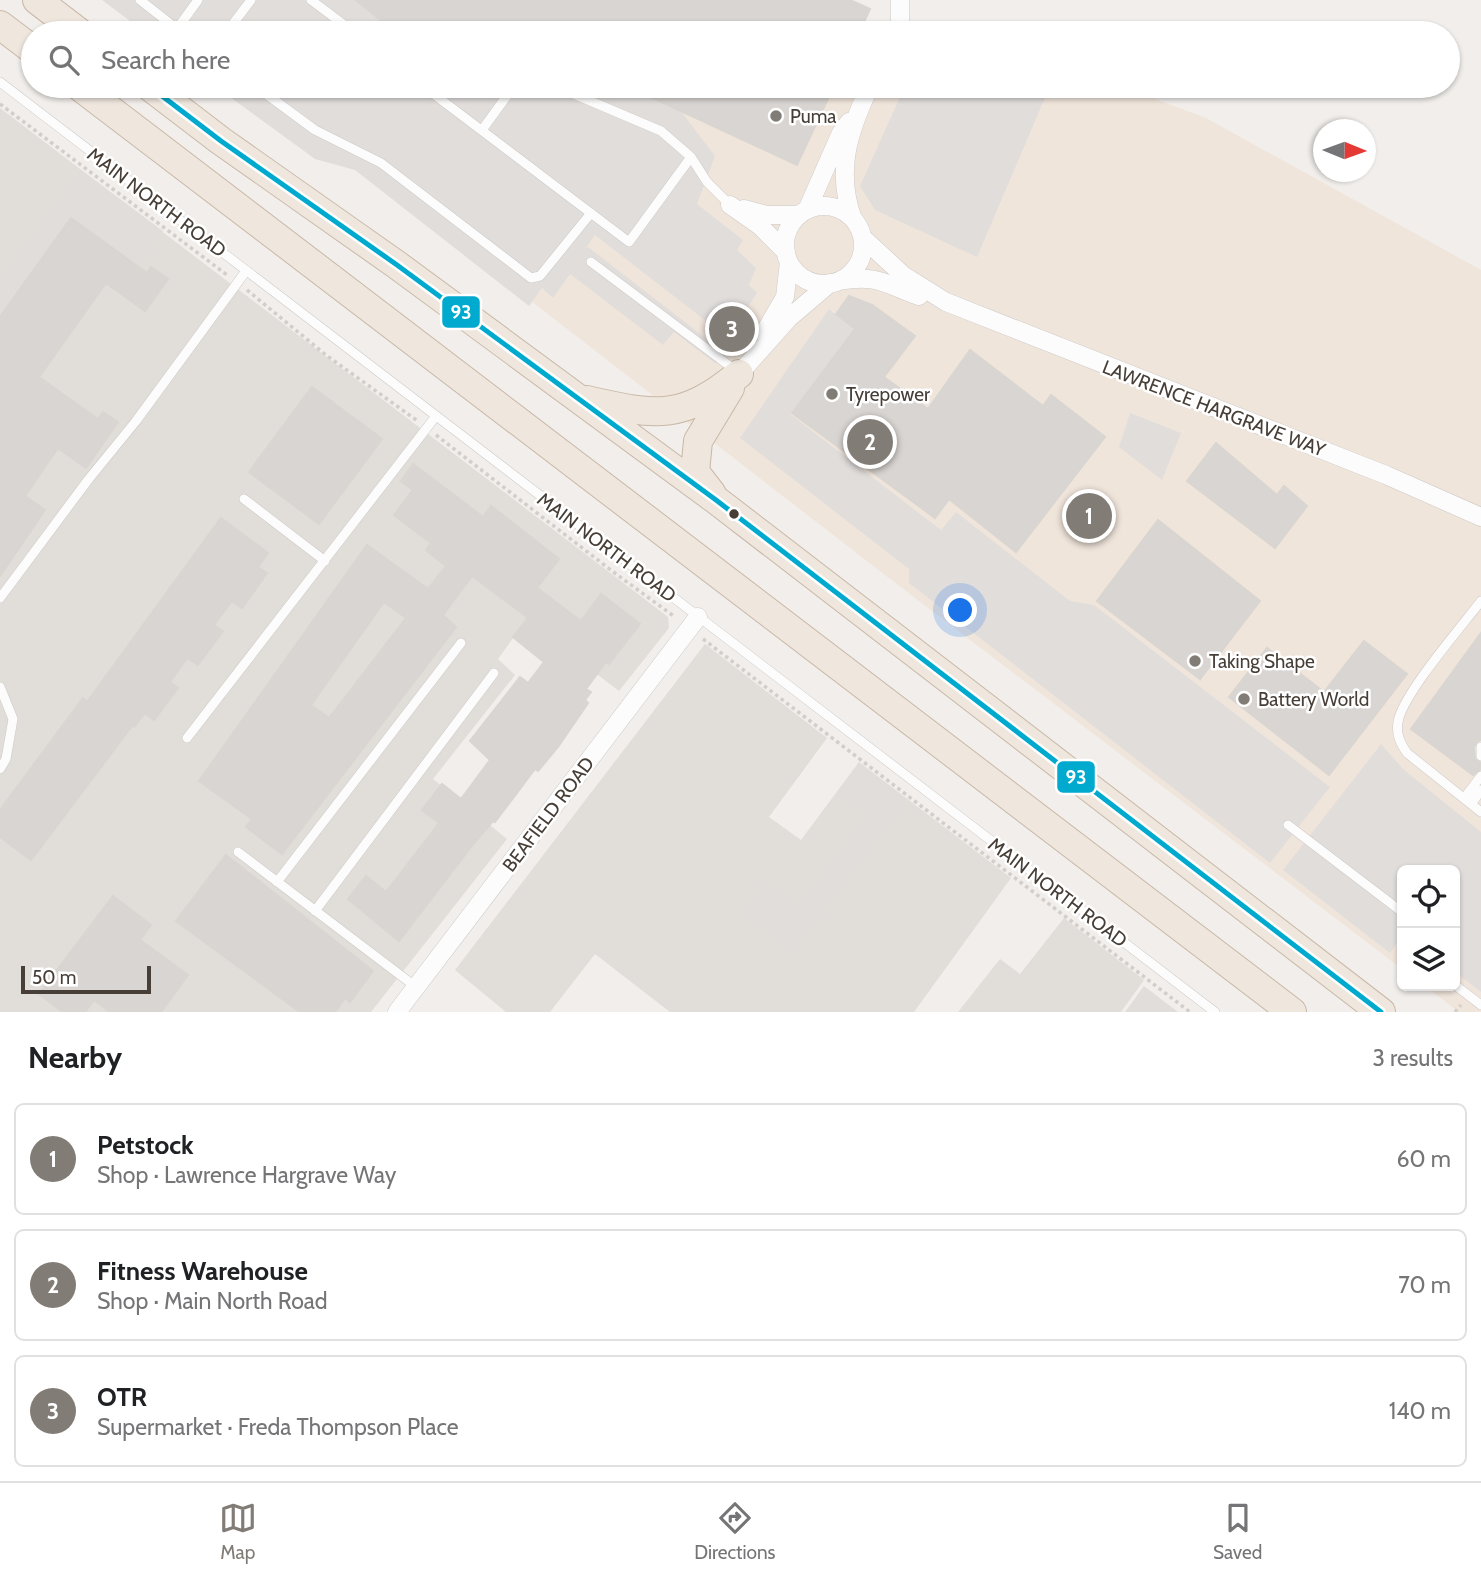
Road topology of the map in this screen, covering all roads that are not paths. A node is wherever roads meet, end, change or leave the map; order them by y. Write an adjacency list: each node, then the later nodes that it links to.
1 (37, 0): 7 (highway)
2 (140, 0): 8 (lane)
3 (198, 0): 9 (lane)
4 (251, 0): 10 (lane)
5 (311, 0): 11 (lane)
6 (900, 0): 12 (street)
7 (64, 21)
8 (166, 21)
9 (185, 21)
10 (235, 21)
11 (339, 21)
12 (900, 21)
13 (0, 25): 14 (highway)
14 (21, 41)
15 (0, 82): 33 (lane, MAIN NORTH ROAD)
16 (95, 98): 67 (highway)
17 (165, 98): 37 (highway)
18 (272, 98): 28 (lane)
19 (439, 98): 24 (lane)
20 (505, 98): 24 (lane)
21 (583, 98): 25 (lane)
22 (864, 98): 23 (street)
23 (858, 111): 27 (street); 29 (street)
24 (482, 130): 28 (lane)
25 (691, 157): 26 (lane); 28 (lane)
26 (730, 205): 27 (street); 31 (street)
27 (803, 213): 29 (street); 31 (street)
28 (591, 214)
29 (853, 219): 30 (street)
30 (863, 238): 34 (street); 35 (street, LAWRENCE HARGRAVE WAY)
31 (788, 257): 34 (street); 36 (street)
32 (591, 262): 36 (lane)
33 (246, 271): 38 (lane, MAIN NORTH ROAD); 43 (lane)
34 (834, 282): 35 (street, LAWRENCE HARGRAVE WAY); 36 (street)
35 (946, 302): 41 (street, LAWRENCE HARGRAVE WAY)
36 (742, 370): 37 (highway); 40 (highway)
37 (578, 398): 40 (highway)
38 (436, 416): 42 (lane); 45 (lane, MAIN NORTH ROAD)
39 (244, 499): 42 (lane)
40 (716, 500): 68 (highway)
41 (1481, 517)
42 (325, 561): 49 (lane)
43 (0, 598)
44 (1481, 601): 55 (lane)
45 (694, 622): 62 (street, BEAFIELD ROAD); 66 (lane, MAIN NORTH ROAD)
46 (461, 643): 59 (lane)
47 (494, 673): 61 (lane)
48 (0, 687): 52 (lane)
49 (187, 738)
50 (1481, 747): 51 (lane)
51 (1481, 756)
52 (0, 769)
53 (1481, 776): 55 (lane)
54 (1481, 790): 55 (lane)
55 (1469, 800): 56 (lane)
56 (1481, 812)
57 (1288, 825): 60 (lane)
58 (238, 852): 59 (lane)
59 (277, 882): 61 (lane)
60 (1397, 908)
61 (315, 911): 62 (lane)
62 (416, 987): 65 (street, BEAFIELD ROAD)
63 (1460, 989): 64 (lane)
64 (1481, 1005)
65 (397, 1012)
66 (1215, 1012)
67 (1292, 1012)
68 (1381, 1012)

